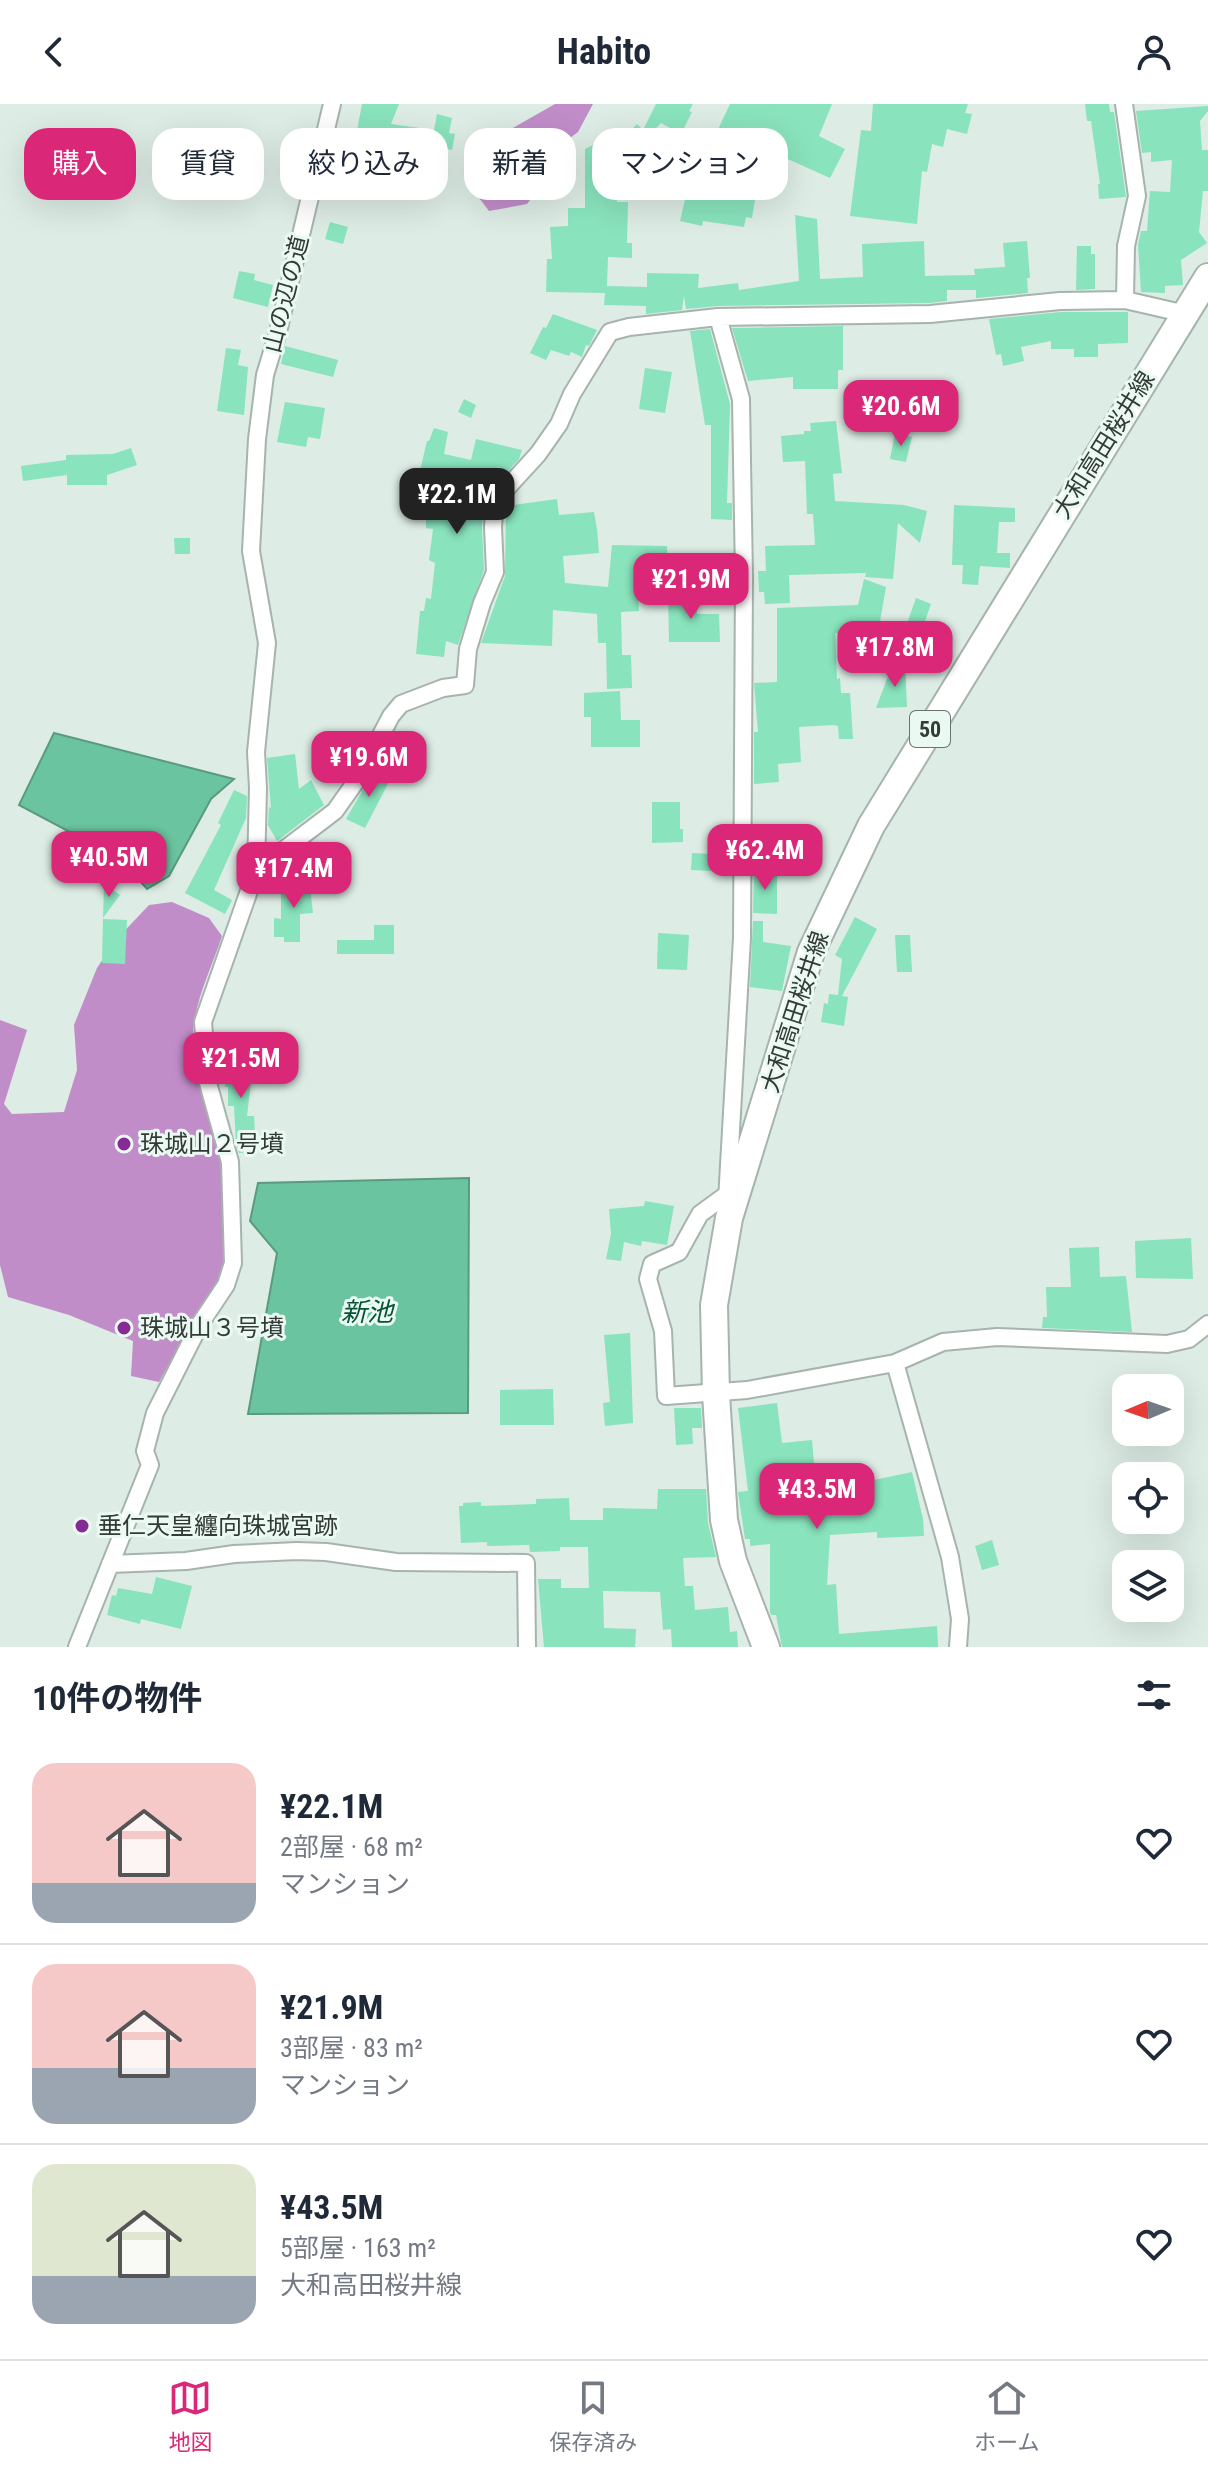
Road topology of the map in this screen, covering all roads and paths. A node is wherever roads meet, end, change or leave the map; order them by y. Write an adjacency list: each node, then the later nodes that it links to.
1 (332, 104): 7 (street, 山の辺の道)
2 (1124, 104): 4 (street)
3 (1208, 277): 5 (main road, 大和高田桜井線 / 50)
4 (1125, 300): 5 (street); 6 (street)
5 (1186, 314): 8 (main road, 大和高田桜井線 / 50)
6 (718, 317): 7 (street); 8 (street)
7 (256, 871): 12 (street, 山の辺の道)
8 (727, 1207): 11 (main road, 大和高田桜井線 / 50); 11 (street)
9 (1208, 1324): 10 (street)
10 (895, 1363): 11 (street); 16 (street)
11 (716, 1394): 15 (main road, 大和高田桜井線 / 50)
12 (110, 1564): 13 (street, 山の辺の道); 14 (street)
13 (77, 1647)
14 (527, 1647)
15 (766, 1647)
16 (958, 1647)

